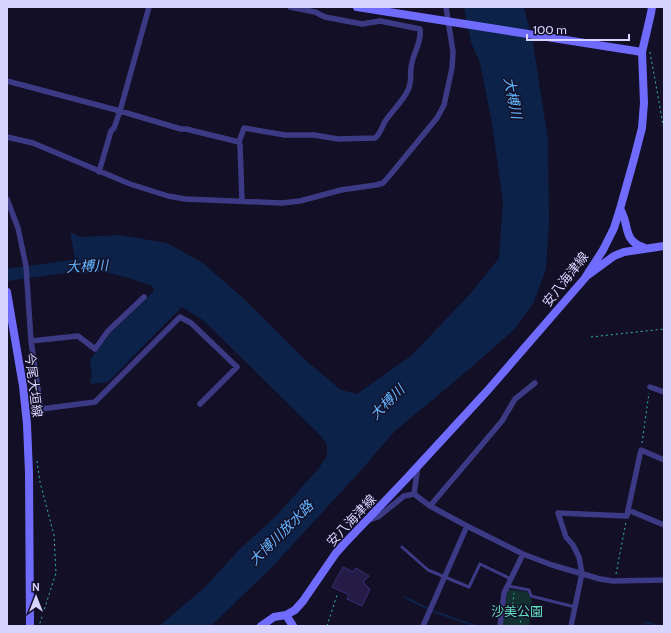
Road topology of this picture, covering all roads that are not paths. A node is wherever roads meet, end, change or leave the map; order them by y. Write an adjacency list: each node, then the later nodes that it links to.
1 (149, 7): 9 (street)
2 (290, 7): 11 (street)
3 (357, 7): 6 (main road)
4 (446, 7): 6 (street)
5 (652, 7): 7 (main road, 安八海津線)
6 (449, 21): 7 (main road); 14 (street)
7 (642, 52): 15 (main road, 安八海津線)
8 (7, 81): 9 (street)
9 (120, 111): 11 (street); 12 (street)
10 (7, 137): 12 (street)
11 (239, 142): 14 (street)
12 (99, 172): 14 (street)
13 (7, 199): 21 (street)
14 (242, 201)
15 (620, 209): 17 (main road); 18 (main road, 安八海津線)
16 (664, 246): 17 (main road)
17 (646, 248): 18 (main road)
18 (585, 278): 27 (main road, 安八海津線)
19 (7, 292): 43 (main road, 今尾大垣線)
20 (144, 297): 21 (street)
21 (31, 342): 25 (street)
22 (535, 383): 29 (street)
23 (650, 387): 24 (street)
24 (664, 392)
25 (200, 404)
26 (664, 460): 30 (street)
27 (418, 466): 28 (street); 31 (main road, 安八海津線)
28 (414, 494): 29 (street); 31 (street)
29 (430, 506): 33 (street)
30 (627, 513): 32 (street); 36 (street)
31 (365, 522): 42 (main road, 安八海津線)
32 (664, 525)
33 (467, 526): 35 (street); 37 (street)
34 (402, 547): 37 (lane)
35 (523, 554): 36 (street); 38 (street)
36 (582, 573): 39 (street); 41 (street)
37 (444, 577): 38 (lane); 46 (street)
38 (511, 579): 40 (street)
39 (664, 580)
40 (508, 586): 41 (lane); 47 (street)
41 (575, 607): 48 (street)
42 (286, 614): 44 (main road, 安八海津線); 45 (main road)
43 (30, 626)
44 (261, 626)
45 (293, 626)
46 (423, 626)
47 (500, 626)
48 (571, 626)

